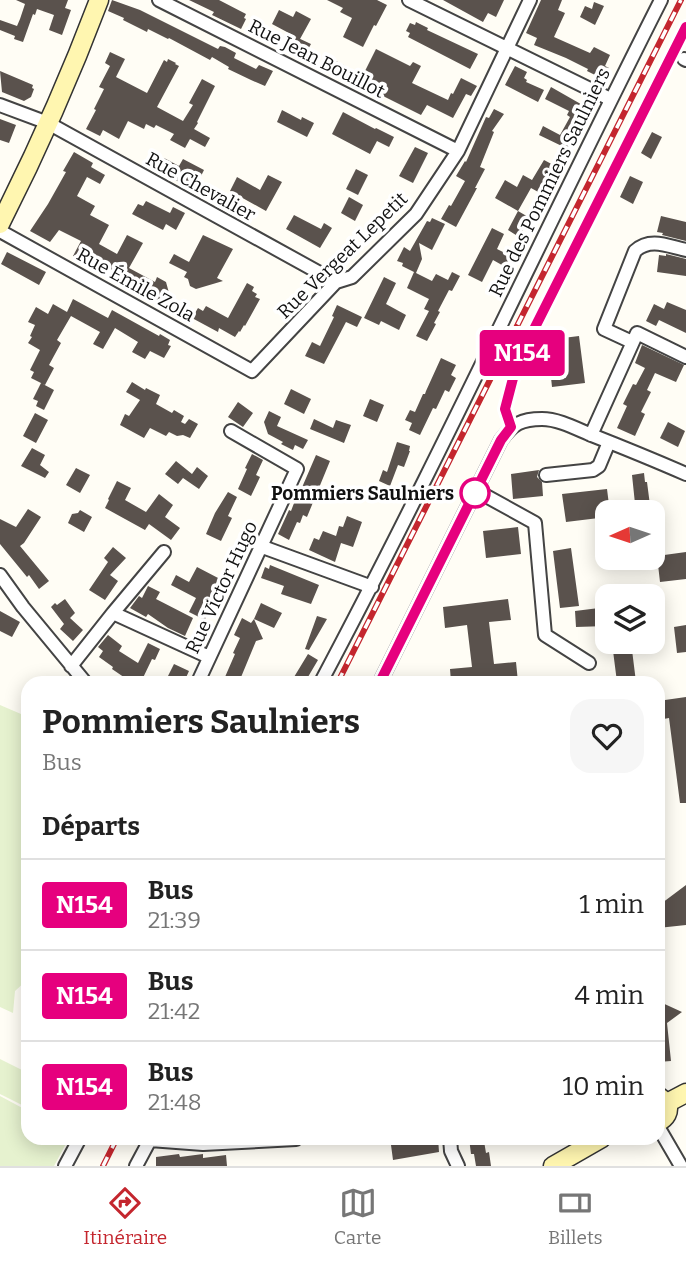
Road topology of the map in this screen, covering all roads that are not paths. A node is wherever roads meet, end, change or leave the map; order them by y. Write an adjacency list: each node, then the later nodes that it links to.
1 (99, 0): 10 (street)
2 (159, 0): 11 (street, Rue Jean Bouillot)
3 (409, 0): 6 (street)
4 (530, 0): 7 (street, Rue Vergeat Lepetit)
5 (661, 0): 8 (street, Rue des Pommiers Saulniers)
6 (433, 5): 7 (street)
7 (507, 49): 8 (street); 11 (street, Rue Vergeat Lepetit)
8 (610, 99): 28 (street, Rue des Pommiers Saulniers)
9 (0, 105): 10 (street, Rue Chevalier)
10 (48, 123): 12 (street); 15 (street, Rue Chevalier)
11 (458, 151): 15 (street, Rue Vergeat Lepetit)
12 (0, 224)
13 (0, 231): 18 (street, Rue Émile Zola)
14 (686, 250): 16 (street)
15 (336, 282): 18 (street, Rue Vergeat Lepetit)
16 (632, 342): 17 (street); 20 (street)
17 (686, 357)
18 (253, 371)
19 (230, 430): 25 (street, Rue Victor Hugo)
20 (591, 435): 21 (street); 24 (street)
21 (608, 442): 22 (street); 23 (street)
22 (686, 474)
23 (546, 475)
24 (477, 491): 31 (street); 36 (street)
25 (260, 546): 28 (street); 30 (street, Rue Victor Hugo)
26 (164, 552): 29 (street)
27 (0, 575): 32 (street)
28 (372, 587): 35 (street, Rue des Pommiers Saulniers)
29 (113, 613): 30 (street); 32 (street)
30 (209, 657): 34 (street, Rue Victor Hugo)
31 (589, 663)
32 (71, 666): 33 (street)
33 (80, 676)
34 (201, 676)
35 (324, 676)
36 (383, 676)
37 (686, 1093): 38 (street)
38 (665, 1098)
39 (665, 1139): 48 (street)
40 (76, 1145): 44 (street)
41 (147, 1145): 45 (street)
42 (451, 1145): 46 (street)
43 (590, 1145): 47 (street)
44 (65, 1166)
45 (136, 1166)
46 (458, 1166)
47 (553, 1166)
48 (681, 1166)

